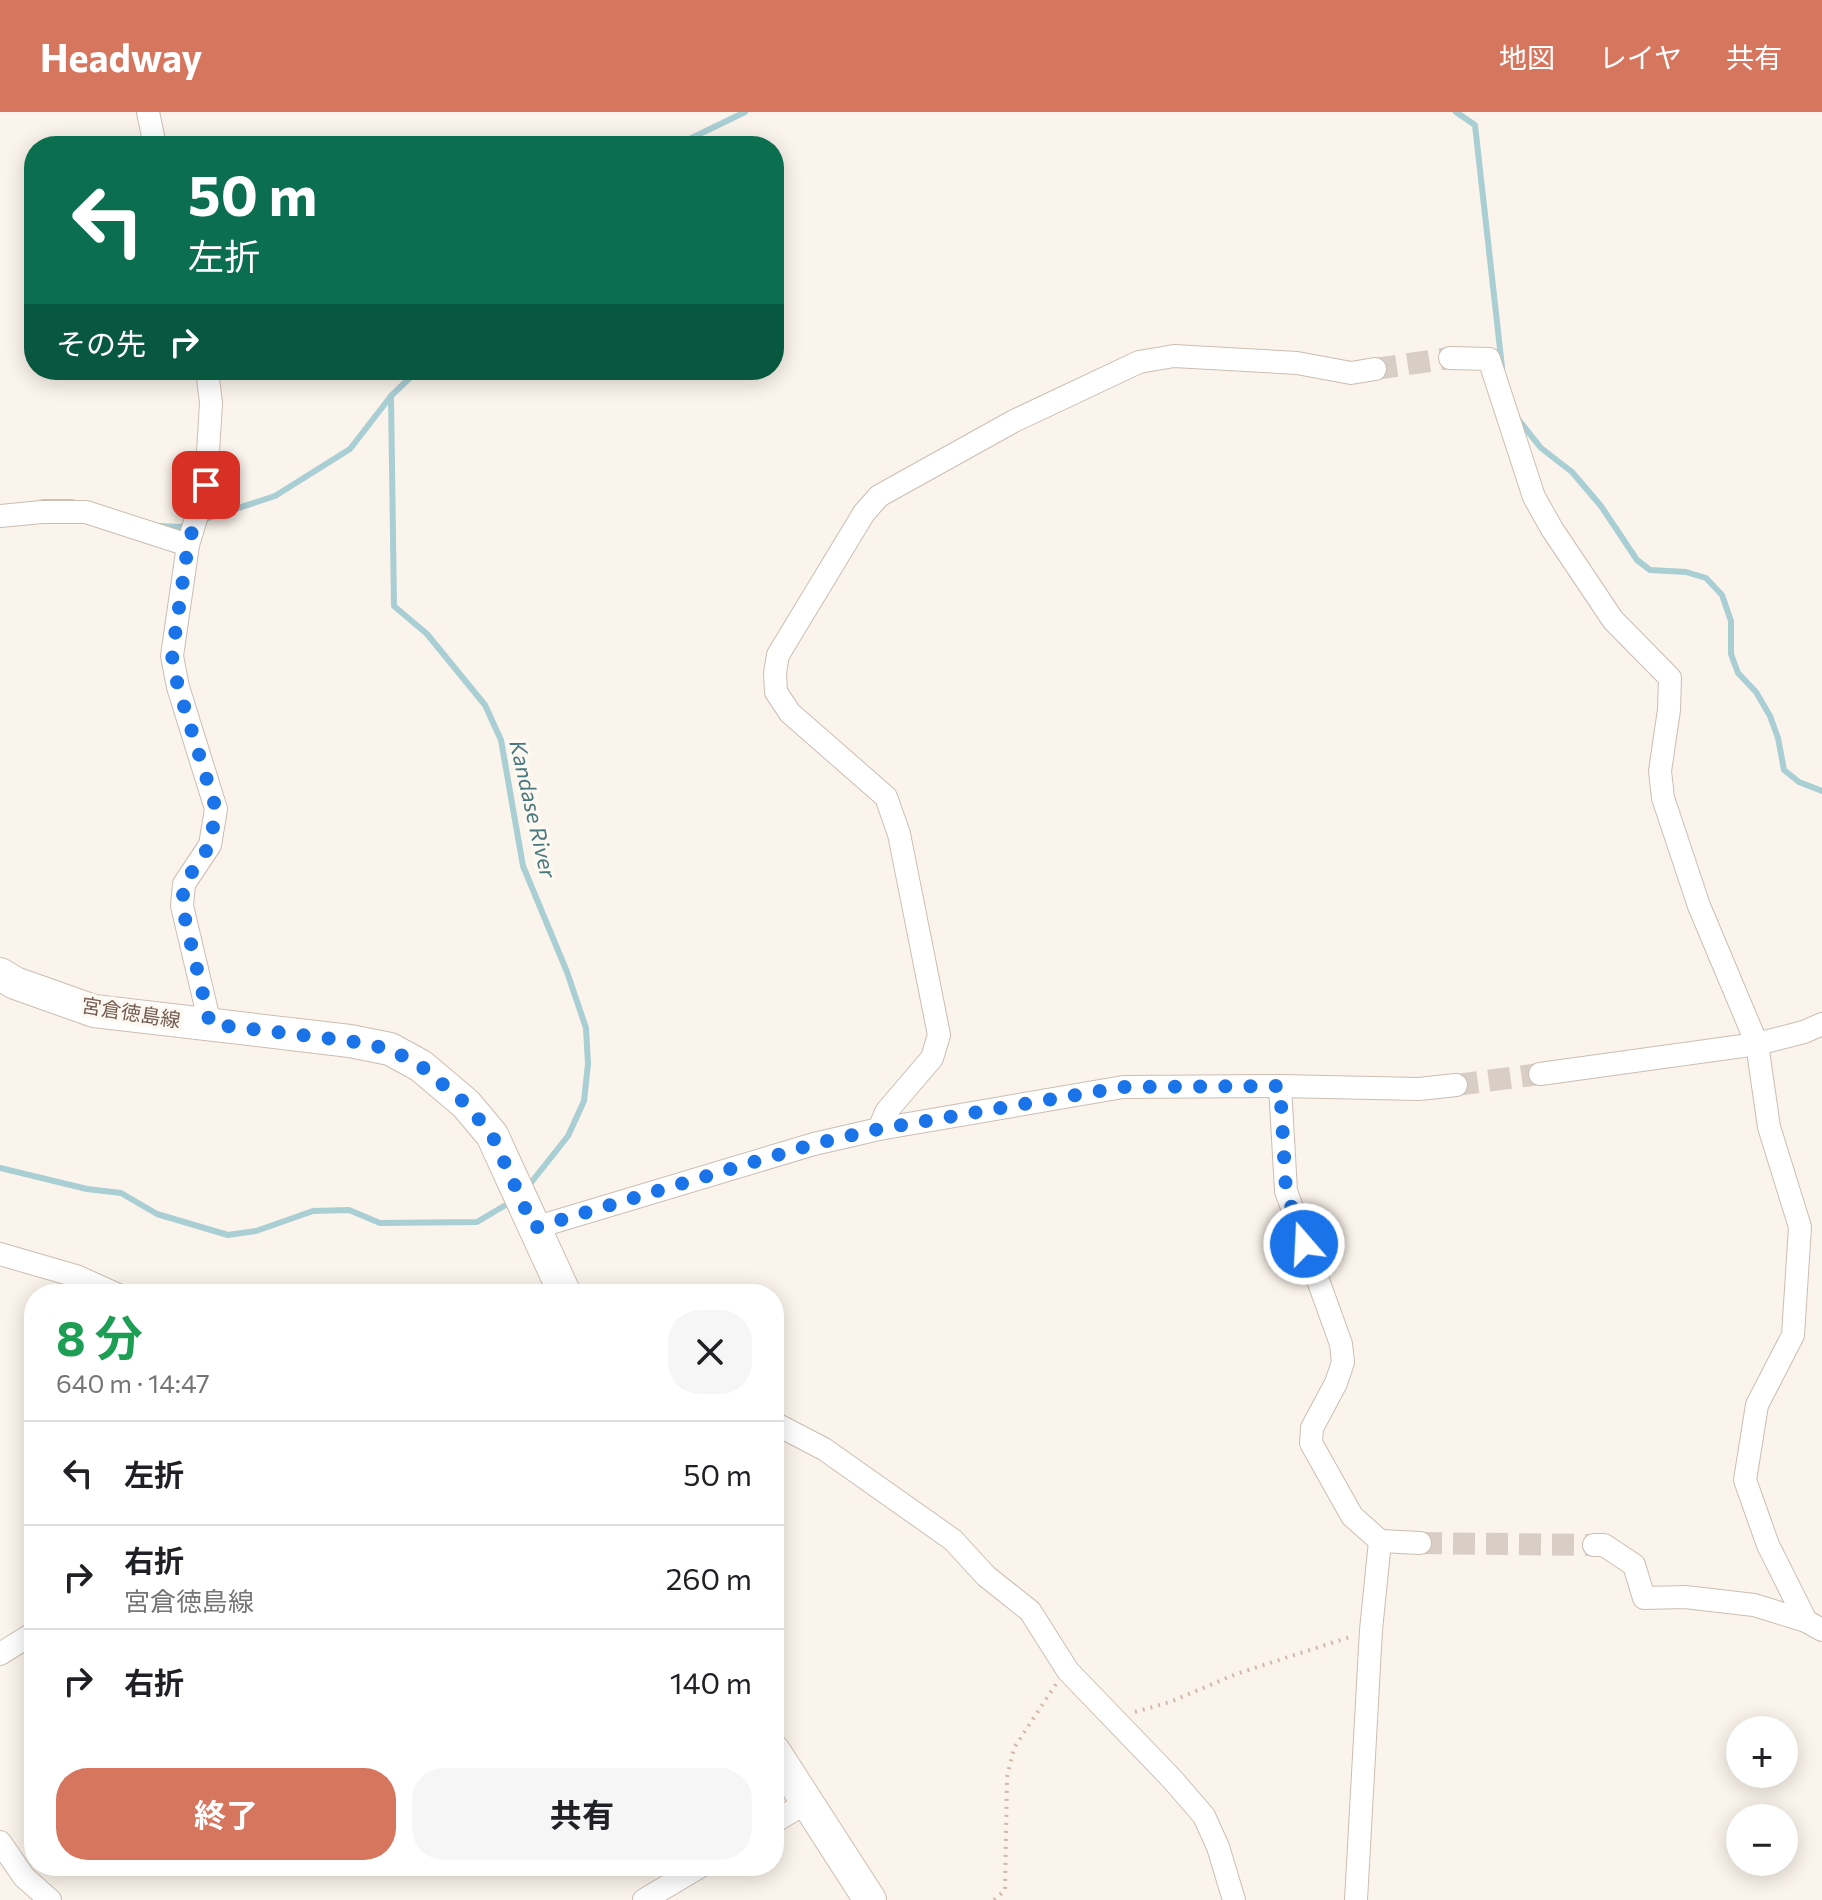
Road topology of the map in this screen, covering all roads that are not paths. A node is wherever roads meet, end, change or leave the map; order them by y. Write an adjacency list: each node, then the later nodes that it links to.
1 (148, 112): 2 (street)
2 (153, 136)
3 (1450, 358): 11 (street)
4 (1375, 369): 15 (street)
5 (208, 380): 7 (street)
6 (0, 516): 7 (street)
7 (188, 545): 9 (street)
8 (0, 974): 9 (main road, 宮倉徳島線)
9 (210, 1024): 16 (main road, 宮倉徳島線)
10 (1822, 1024): 11 (street)
11 (1757, 1044): 12 (street); 24 (street)
12 (1540, 1074)
13 (1456, 1085): 14 (street)
14 (1280, 1086): 15 (street); 21 (street)
15 (879, 1129): 16 (street)
16 (534, 1228): 19 (main road, 宮倉徳島線)
17 (0, 1254): 18 (street)
18 (94, 1284)
19 (560, 1284)
20 (784, 1428): 35 (street)
21 (1380, 1541): 22 (street); 36 (street)
22 (1420, 1543)
23 (1594, 1545): 24 (street)
24 (1814, 1625)
25 (24, 1639): 26 (street)
26 (0, 1654)
27 (784, 1766): 28 (main road)
28 (807, 1802): 29 (street); 34 (main road)
29 (784, 1816)
30 (0, 1842): 32 (street)
31 (684, 1876): 33 (street)
32 (50, 1900)
33 (644, 1900)
34 (870, 1900)
35 (1234, 1900)
36 (1356, 1900)

